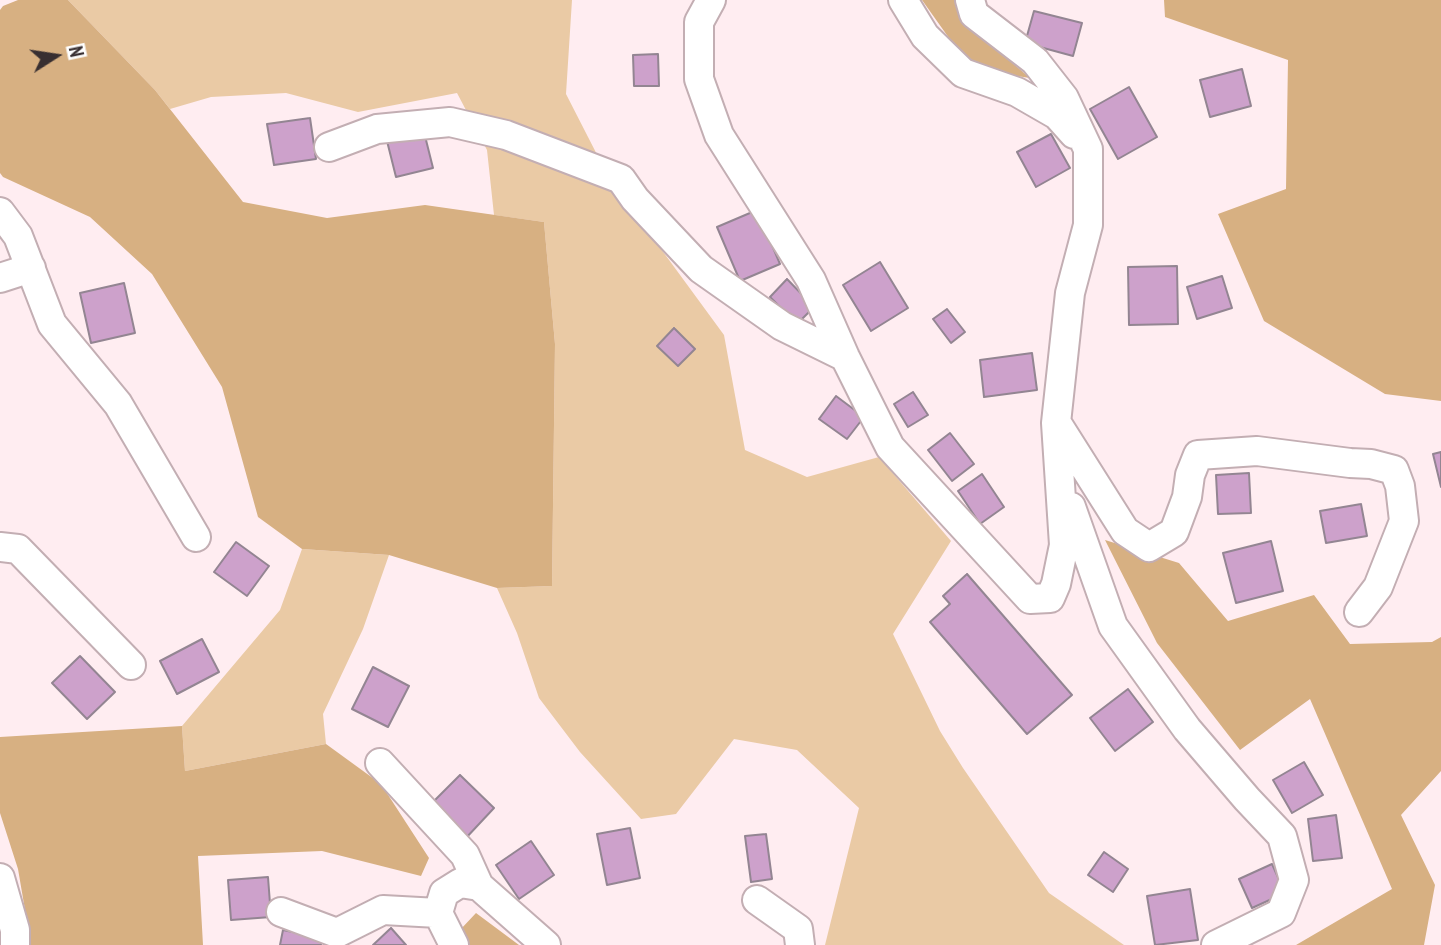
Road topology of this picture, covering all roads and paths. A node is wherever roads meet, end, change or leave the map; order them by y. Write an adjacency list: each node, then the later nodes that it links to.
1 (711, 0): 9 (street)
2 (904, 0): 5 (street)
3 (970, 0): 5 (street)
4 (329, 147): 9 (street)
5 (1088, 149): 10 (street)
6 (0, 212): 7 (street)
7 (31, 268): 8 (street); 12 (street)
8 (0, 278)
9 (845, 358): 11 (street)
10 (1056, 423): 11 (street); 14 (street)
11 (1060, 475): 26 (street)
12 (196, 537)
13 (0, 547): 15 (street)
14 (1359, 612)
15 (131, 665)
16 (380, 763): 18 (street)
17 (0, 878): 22 (street)
18 (479, 886): 21 (street); 24 (street)
19 (757, 900): 25 (street)
20 (281, 912): 21 (street)
21 (438, 913): 23 (street)
22 (15, 945)
23 (454, 945)
24 (546, 945)
25 (800, 945)
26 (1216, 945)

